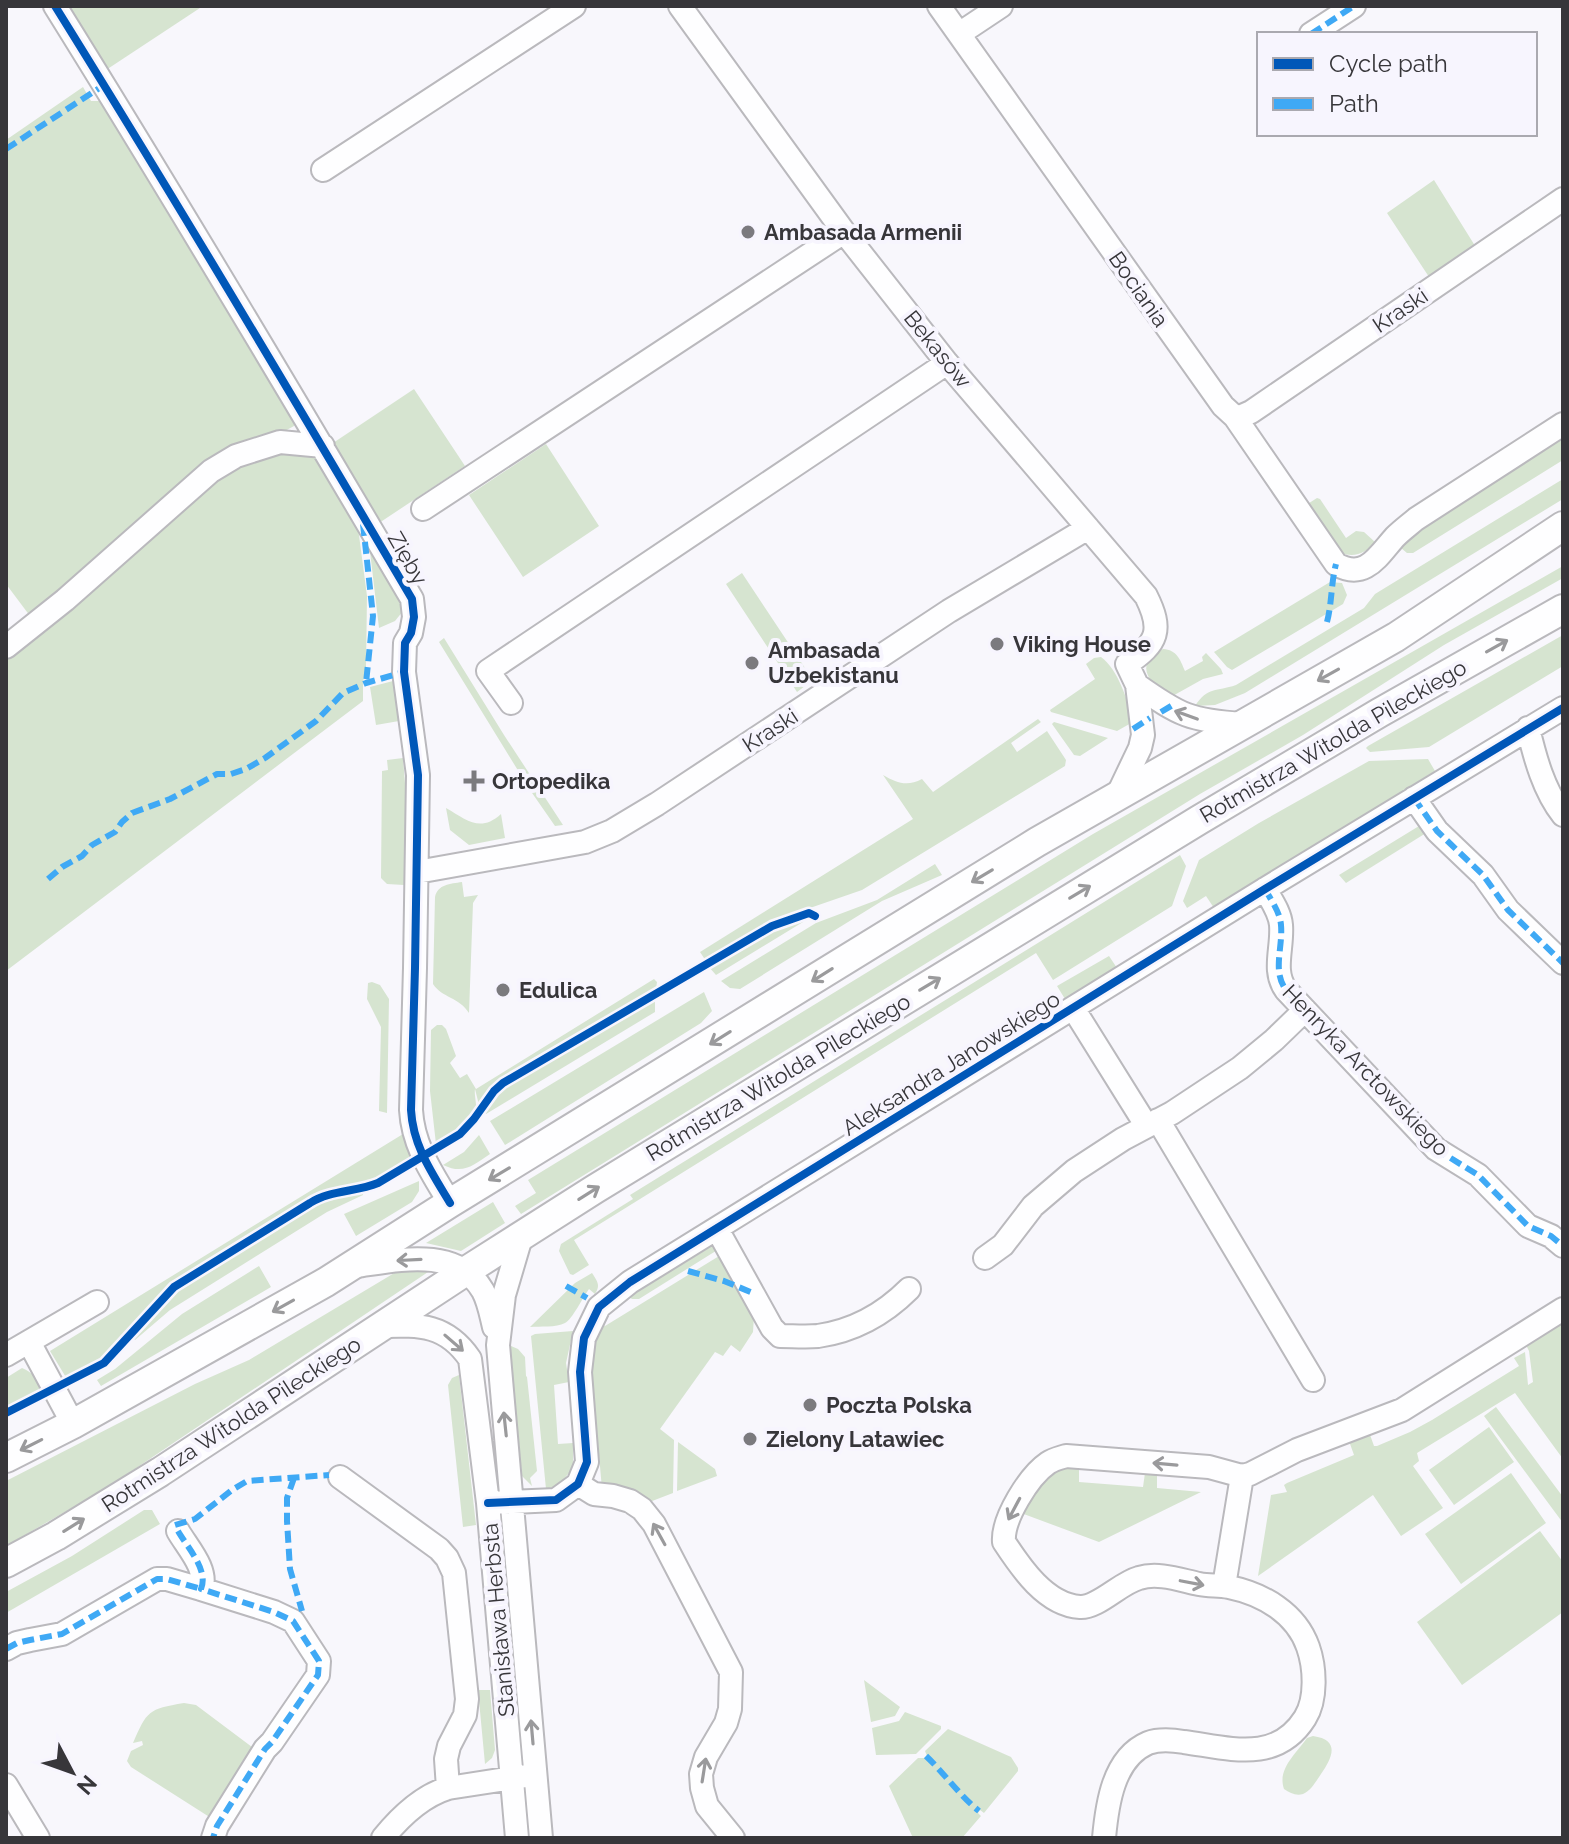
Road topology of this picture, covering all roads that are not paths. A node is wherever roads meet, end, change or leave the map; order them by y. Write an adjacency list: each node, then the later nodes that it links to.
1 (55, 6): 15 (street, Zięby)
2 (574, 6): 9 (street)
3 (680, 6): 11 (street, Bekasów)
4 (939, 6): 8 (street, Bociania)
5 (1001, 6): 8 (street)
6 (1354, 6): 7 (street)
7 (1314, 32)
8 (959, 34): 13 (street, Bociania)
9 (323, 170)
10 (1563, 199): 13 (street, Kraski)
11 (844, 232): 12 (street, Bekasów); 16 (street)
12 (947, 363): 18 (street, Bekasów); 24 (street)
13 (1235, 417): 14 (street, Bociania)
14 (1563, 424)
15 (323, 446): 22 (street); 31 (street, Zięby)
16 (423, 509)
17 (1563, 526): 21 (main road)
18 (1088, 528): 23 (street, Bekasów); 31 (street, Kraski)
19 (1563, 544): 21 (main road)
20 (1563, 609): 39 (main road, Rotmistrza Witolda Pileckiego, one-way to 20)
21 (1396, 637): 26 (main road, one-way to 26)
22 (6, 647)
23 (1137, 685): 26 (street, one-way to 23); 28 (street, Bekasów)
24 (511, 703)
25 (1563, 708): 27 (street, Aleksandra Janowskiego)
26 (1243, 724): 28 (main road)
27 (1528, 728): 29 (street, Aleksandra Janowskiego); 30 (street)
28 (1118, 794): 37 (main road, one-way to 37)
29 (1414, 798): 32 (street, Aleksandra Janowskiego); 33 (street)
30 (1563, 815)
31 (417, 872): 37 (street, Zięby)
32 (1265, 889): 34 (street, Aleksandra Janowskiego); 35 (street, Henryka Arctowskiego)
33 (1563, 963)
34 (1073, 1008): 36 (street); 38 (street, Aleksandra Janowskiego)
35 (1305, 1010): 36 (street); 40 (street, Henryka Arctowskiego)
36 (1152, 1122): 41 (street); 51 (street)
37 (450, 1203): 42 (main road)
38 (717, 1229): 44 (street); 56 (street, Aleksandra Janowskiego)
39 (522, 1234): 43 (main road, Rotmistrza Witolda Pileckiego); 49 (street, Stanisława Herbsta)
40 (1563, 1246)
41 (985, 1258)
42 (351, 1267): 43 (street, one-way to 42); 52 (main road, one-way to 52)
43 (466, 1271): 47 (main road, Rotmistrza Witolda Pileckiego); 49 (street, Stanisława Herbsta)
44 (909, 1289)
45 (97, 1302): 48 (street)
46 (1563, 1309): 54 (street)
47 (381, 1326): 58 (street, Stanisława Herbsta, one-way to 58); 60 (main road, Rotmistrza Witolda Pileckiego, one-way to 47)
48 (29, 1342): 50 (street); 52 (street)
49 (498, 1345): 57 (street, Stanisława Herbsta, one-way to 49)
50 (6, 1355)
51 (1313, 1380)
52 (73, 1424): 53 (main road, one-way to 53)
53 (6, 1458)
54 (1242, 1476): 61 (street); 61 (street, one-way to 61)
55 (340, 1477): 67 (street)
56 (578, 1484): 57 (street); 73 (street, one-way to 56)
57 (512, 1501): 58 (street); 64 (street, Stanisława Herbsta, one-way to 57)
58 (488, 1503): 65 (street, Stanisława Herbsta)
59 (178, 1531): 62 (street)
60 (6, 1563)
61 (1224, 1586): 74 (street)
62 (201, 1589): 63 (street); 69 (street)
63 (6, 1649)
64 (535, 1775): 65 (street); 72 (street, Stanisława Herbsta)
65 (512, 1778): 67 (street); 71 (street, Stanisława Herbsta)
66 (6, 1785): 68 (street)
67 (448, 1788): 70 (street)
68 (38, 1838)
69 (213, 1838)
70 (383, 1838)
71 (517, 1838)
72 (541, 1838)
73 (733, 1838)
74 (1104, 1838)

